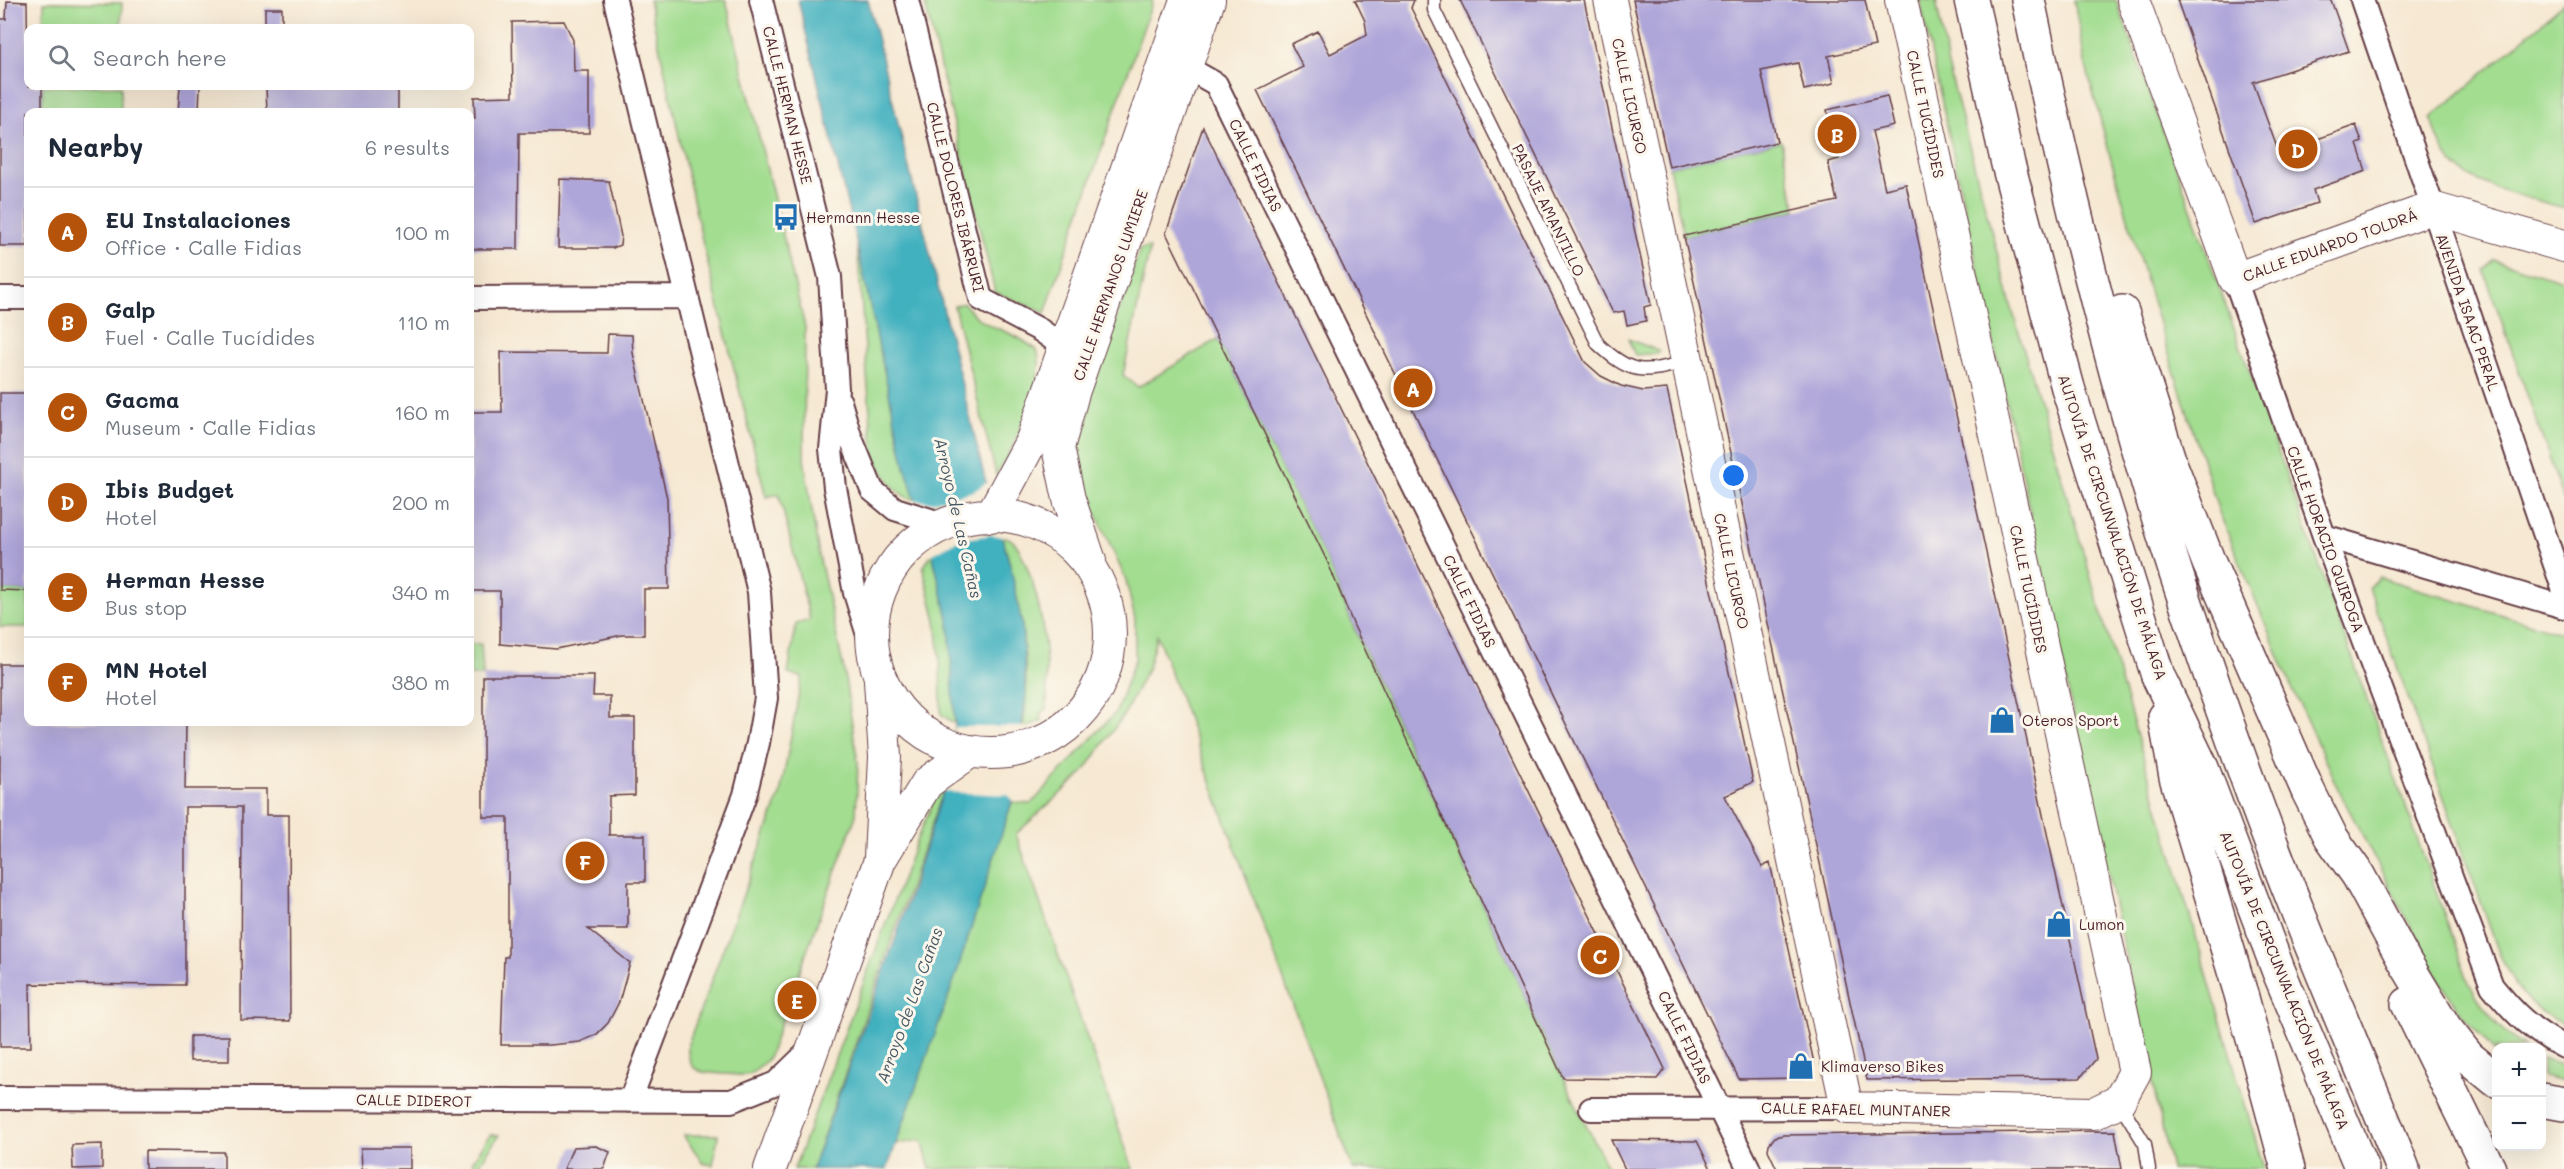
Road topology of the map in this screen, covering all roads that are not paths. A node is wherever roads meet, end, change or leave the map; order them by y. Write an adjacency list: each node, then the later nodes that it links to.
1 (615, 0): 18 (street)
2 (761, 0): 24 (street, CALLE HERMAN HESSE)
3 (907, 0): 22 (street, CALLE DOLORES IBÁRRURI)
4 (1185, 0): 13 (main road, CALLE HERMANOS LUMIERE)
5 (1209, 0): 13 (main road, CALLE HERMANOS LUMIERE)
6 (1434, 0): 23 (lane, PASAJE AMANTILLO)
7 (1610, 0): 23 (main road, CALLE LICURGO)
8 (1901, 0): 41 (main road, CALLE TUCÍDIDES)
9 (1971, 0): 32 (highway, AUTOVÍA DE CIRCUNVALACIÓN DE MÁLAGA)
10 (2028, 0): 14 (highway)
11 (2133, 0): 17 (main road, CALLE HORACIO QUIROGA)
12 (2362, 0): 15 (street, AVENIDA ISAAC PERAL)
13 (1176, 63): 22 (main road, CALLE HERMANOS LUMIERE); 28 (main road, CALLE HERMANOS LUMIERE); 44 (street, CALLE FIDIAS)
14 (2046, 88): 34 (highway); 47 (highway)
15 (2432, 208): 16 (main road, CALLE EDUARDO TOLDRÁ); 17 (main road, CALLE EDUARDO TOLDRÁ); 29 (street, AVENIDA ISAAC PERAL)
16 (2564, 246)
17 (2235, 279): 27 (street, CALLE HORACIO QUIROGA)
18 (687, 297): 21 (street); 40 (street)
19 (0, 298): 20 (street)
20 (24, 298)
21 (474, 298)
22 (1065, 347): 25 (main road, CALLE HERMANOS LUMIERE)
23 (1688, 362): 45 (main road, CALLE LICURGO)
24 (837, 388): 26 (street, CALLE HERMAN HESSE); 31 (street, CALLE HERMAN HESSE)
25 (999, 510): 26 (main road); 28 (main road)
26 (927, 526): 31 (main road)
27 (2324, 536): 30 (street); 36 (street, CALLE HORACIO QUIROGA)
28 (1094, 573): 33 (main road)
29 (2564, 591)
30 (2564, 607)
31 (878, 669): 33 (main road); 35 (main road, CALLE HERMAN HESSE)
32 (2158, 676): 51 (highway); 52 (highway, AUTOVÍA DE CIRCUNVALACIÓN DE MÁLAGA)
33 (957, 755): 35 (main road, CALLE HERMAN HESSE)
34 (2331, 837): 38 (highway); 55 (highway)
35 (880, 860): 37 (main road, CALLE HERMAN HESSE)
36 (2564, 1047)
37 (811, 1049): 40 (street, CALLE DIDEROT); 48 (main road, CALLE HERMAN HESSE)
38 (2492, 1077)
39 (0, 1098): 40 (street, CALLE DIDEROT)
40 (630, 1101)
41 (2119, 1101): 45 (main road, CALLE RAFAEL MUNTANER); 50 (lane)
42 (2546, 1101): 43 (highway)
43 (2564, 1104)
44 (1720, 1108): 45 (street, CALLE RAFAEL MUNTANER); 46 (street, CALLE RAFAEL MUNTANER); 49 (street, CALLE FIDIAS)
45 (1847, 1108)
46 (1591, 1109)
47 (2385, 1123): 53 (highway); 54 (highway)
48 (770, 1169)
49 (1749, 1169)
50 (2149, 1169)
51 (2288, 1169)
52 (2362, 1169)
53 (2403, 1169)
54 (2420, 1169)
55 (2488, 1169)

